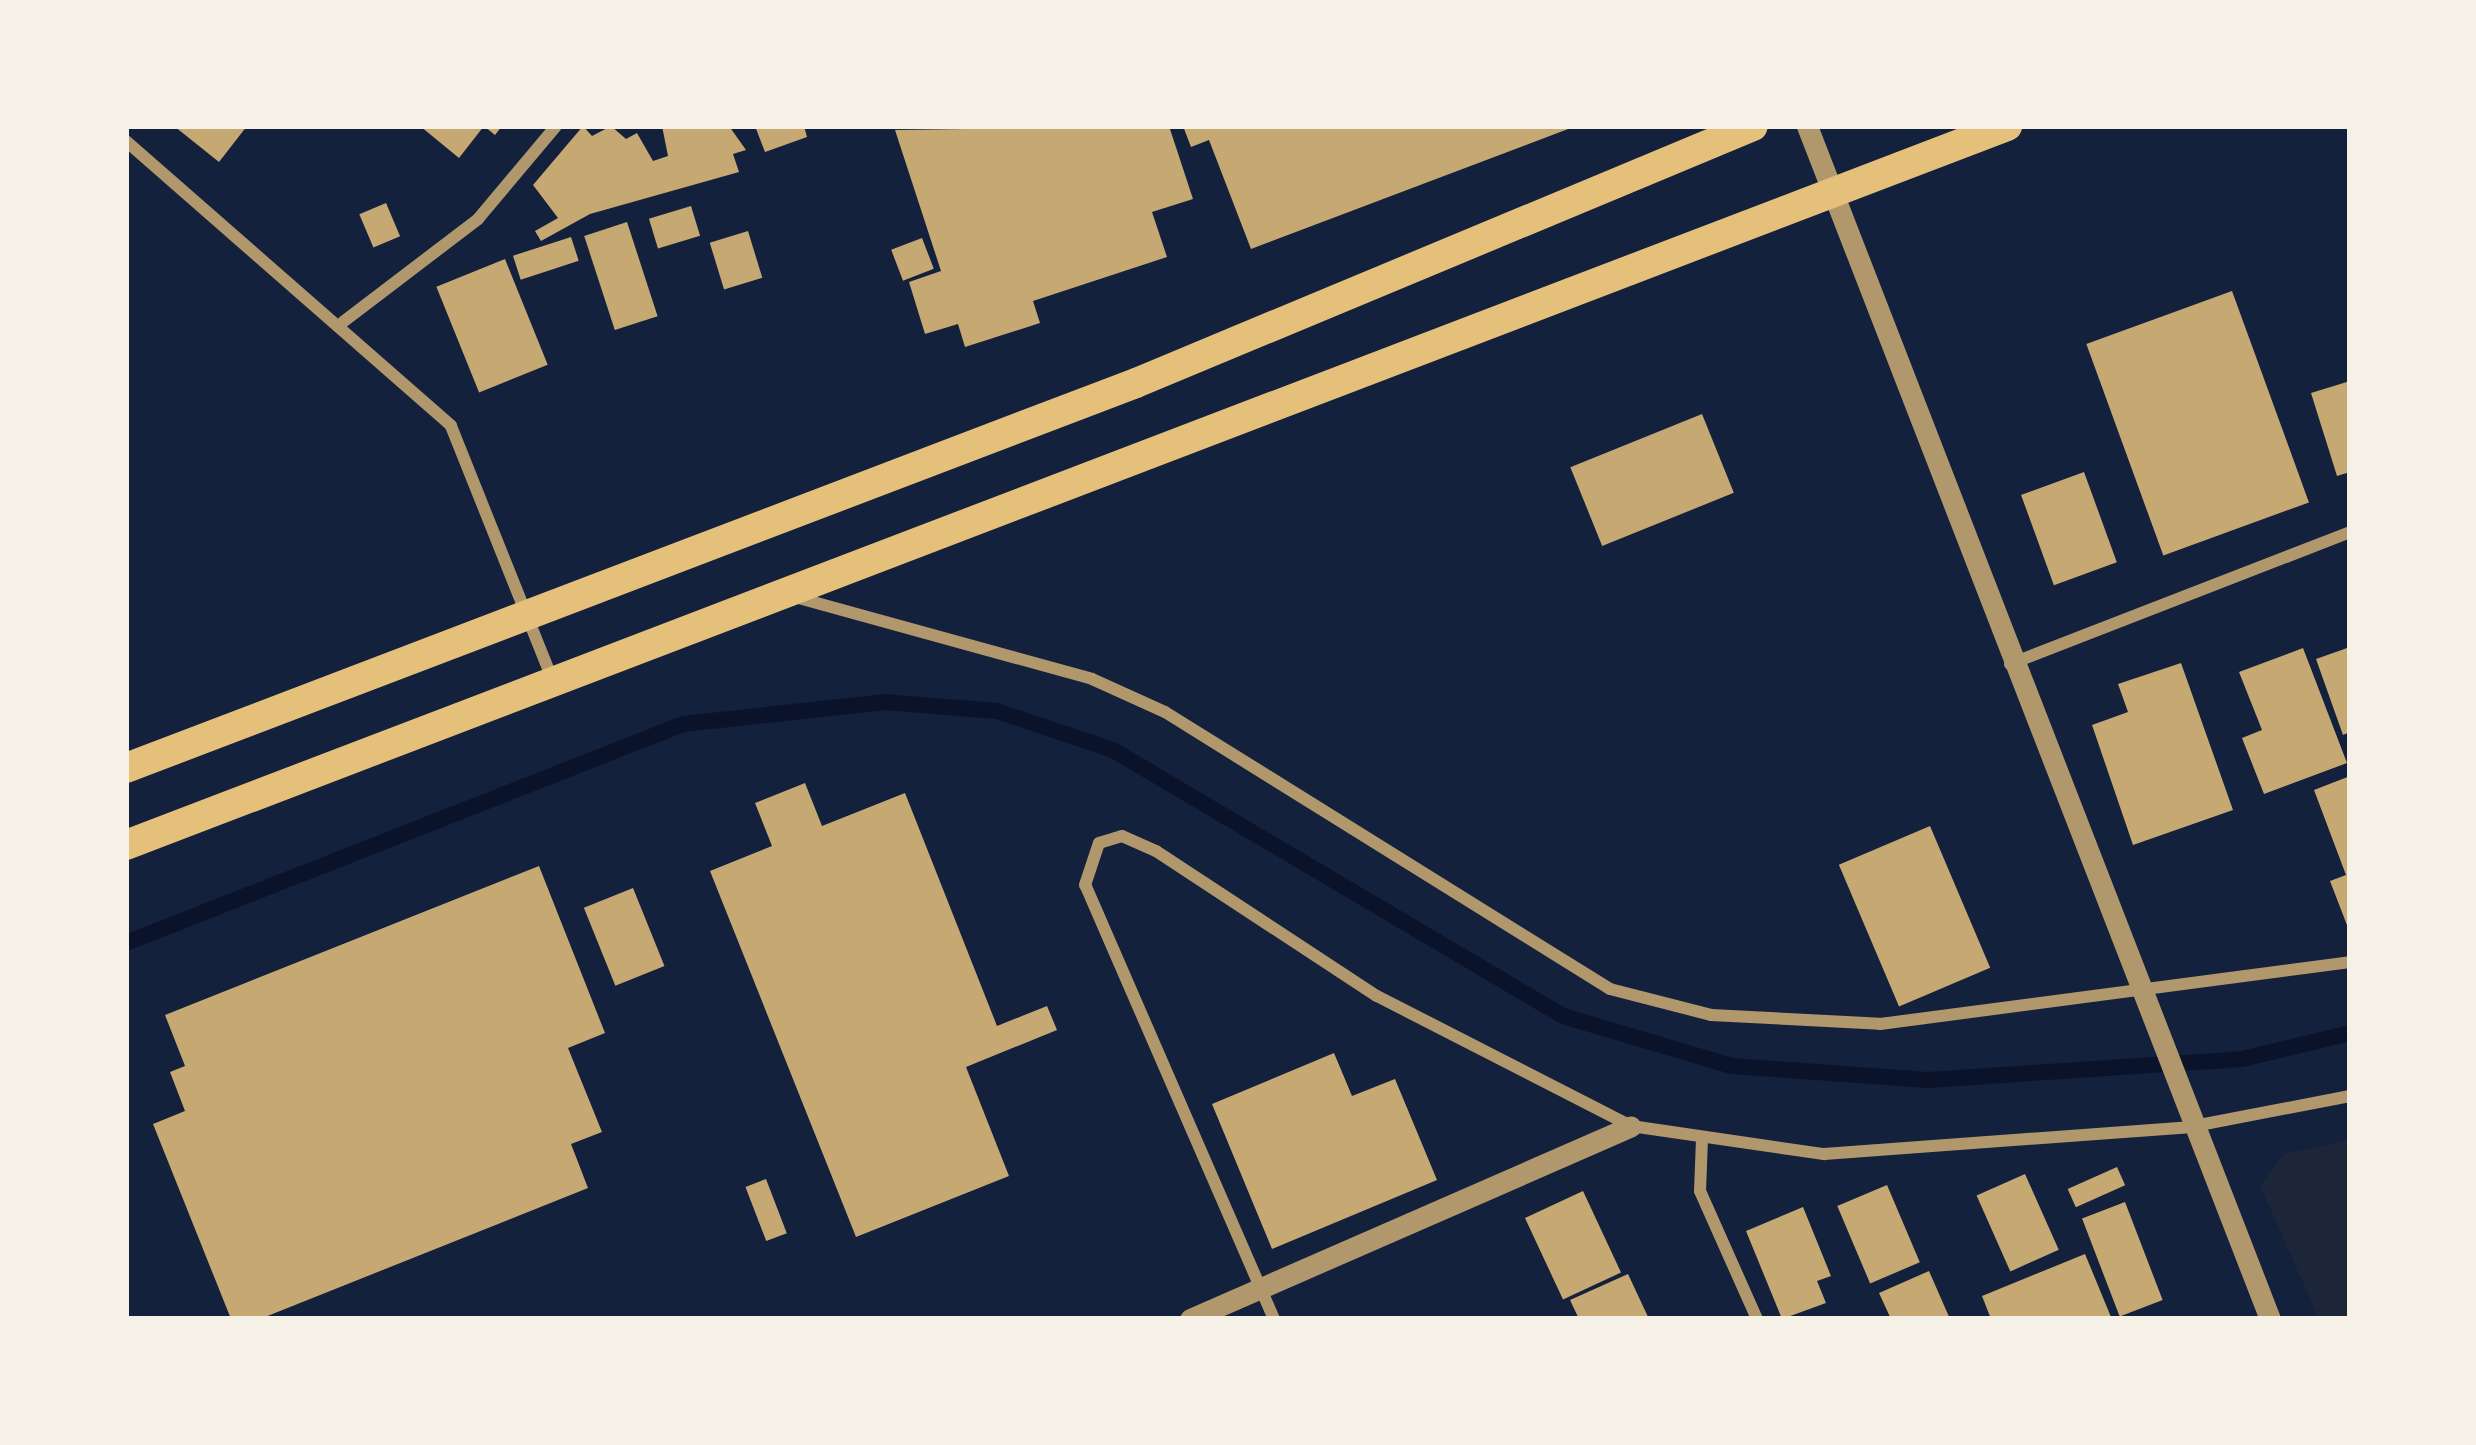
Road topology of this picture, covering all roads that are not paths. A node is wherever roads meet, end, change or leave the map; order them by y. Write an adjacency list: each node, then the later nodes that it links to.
1 (556, 126): 7 (street)
2 (1753, 126): 10 (main road)
3 (1808, 126): 6 (street)
4 (2007, 126): 6 (main road)
5 (126, 141): 7 (street)
6 (1835, 196): 9 (main road); 11 (street)
7 (343, 322): 10 (street)
8 (2350, 532): 11 (street)
9 (778, 591): 12 (main road); 16 (street)
10 (527, 614): 12 (street); 13 (main road)
11 (2010, 664): 16 (street)
12 (553, 680): 14 (main road)
13 (126, 768)
14 (126, 845)
15 (2350, 962): 16 (street)
16 (2137, 992): 19 (street)
17 (2350, 1096): 19 (street)
18 (1630, 1126): 20 (street); 21 (street); 21 (street)
19 (2189, 1127): 20 (street); 25 (street)
20 (1702, 1139): 24 (street)
21 (1261, 1291): 22 (street); 23 (street)
22 (1190, 1319)
23 (1274, 1319)
24 (1757, 1319)
25 (2270, 1319)

